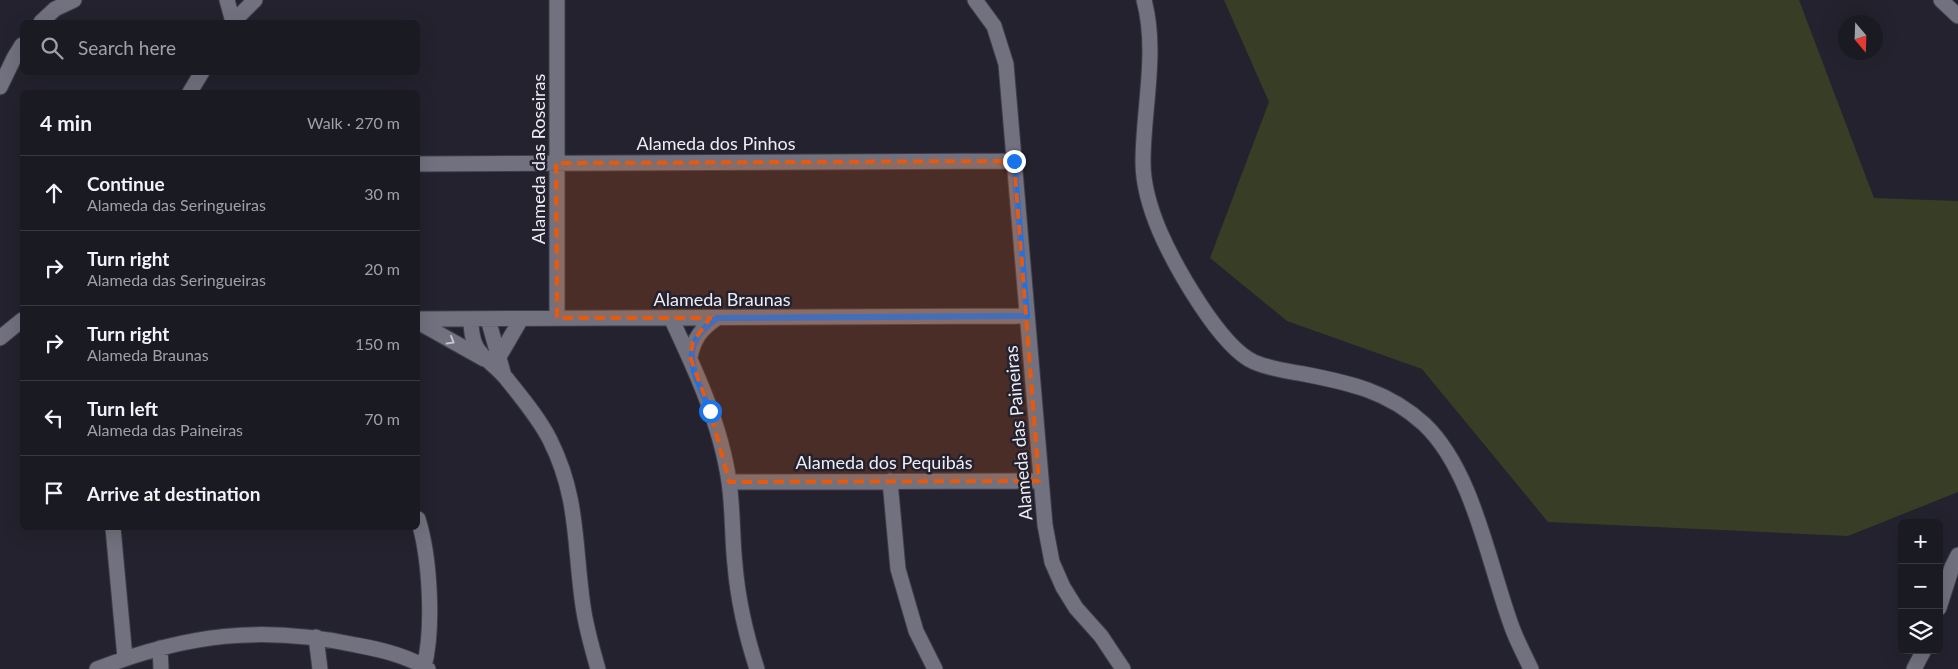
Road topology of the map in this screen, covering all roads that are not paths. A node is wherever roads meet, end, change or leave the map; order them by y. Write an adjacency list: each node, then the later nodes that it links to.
1 (74, 0): 9 (street)
2 (227, 0): 10 (street)
3 (255, 0): 11 (street)
4 (558, 0): 17 (street, Alameda das Roseiras)
5 (975, 0): 16 (street, Alameda das Paineiras)
6 (1144, 0): 53 (street)
7 (1941, 0): 8 (street)
8 (1958, 16)
9 (43, 20)
10 (232, 20)
11 (235, 20)
12 (20, 49): 14 (street)
13 (200, 75): 15 (street)
14 (0, 87)
15 (191, 90)
16 (1014, 161): 17 (street, Alameda dos Pinhos); 19 (street, Alameda das Paineiras)
17 (556, 163): 18 (street, Alameda dos Pinhos); 20 (street, Alameda das Roseiras)
18 (420, 164)
19 (1027, 316): 22 (street, Alameda Braunas); 35 (street, Alameda das Paineiras)
20 (557, 318): 21 (street, Alameda Braunas); 25 (street, Alameda Braunas)
21 (671, 318): 22 (street, Alameda Braunas); 31 (street)
22 (717, 318): 31 (street)
23 (471, 319): 24 (street, Alameda Braunas); 26 (street, Alameda Braunas); 32 (street)
24 (488, 319): 25 (street, Alameda Braunas); 30 (street)
25 (521, 319): 30 (street)
26 (420, 321)
27 (20, 322): 29 (street)
28 (420, 322): 32 (street, one-way to 32)
29 (0, 338)
30 (500, 355): 33 (street)
31 (690, 357): 36 (street)
32 (485, 360): 33 (street)
33 (504, 376): 49 (street)
34 (890, 481): 35 (street, Alameda dos Pequibás); 36 (street, Alameda dos Pequibás); 51 (street)
35 (1039, 481): 52 (street, Alameda das Paineiras)
36 (729, 482): 50 (street)
37 (113, 530): 44 (street)
38 (420, 530): 45 (street)
39 (1958, 555): 40 (street)
40 (1943, 595)
41 (316, 637): 42 (street); 45 (street); 48 (street)
42 (160, 648): 44 (street); 47 (street)
43 (1922, 654): 54 (street)
44 (125, 658): 46 (street)
45 (426, 668)
46 (97, 669)
47 (161, 669)
48 (320, 669)
49 (598, 669)
50 (757, 669)
51 (935, 669)
52 (1123, 669)
53 (1531, 669)
54 (1914, 669)

